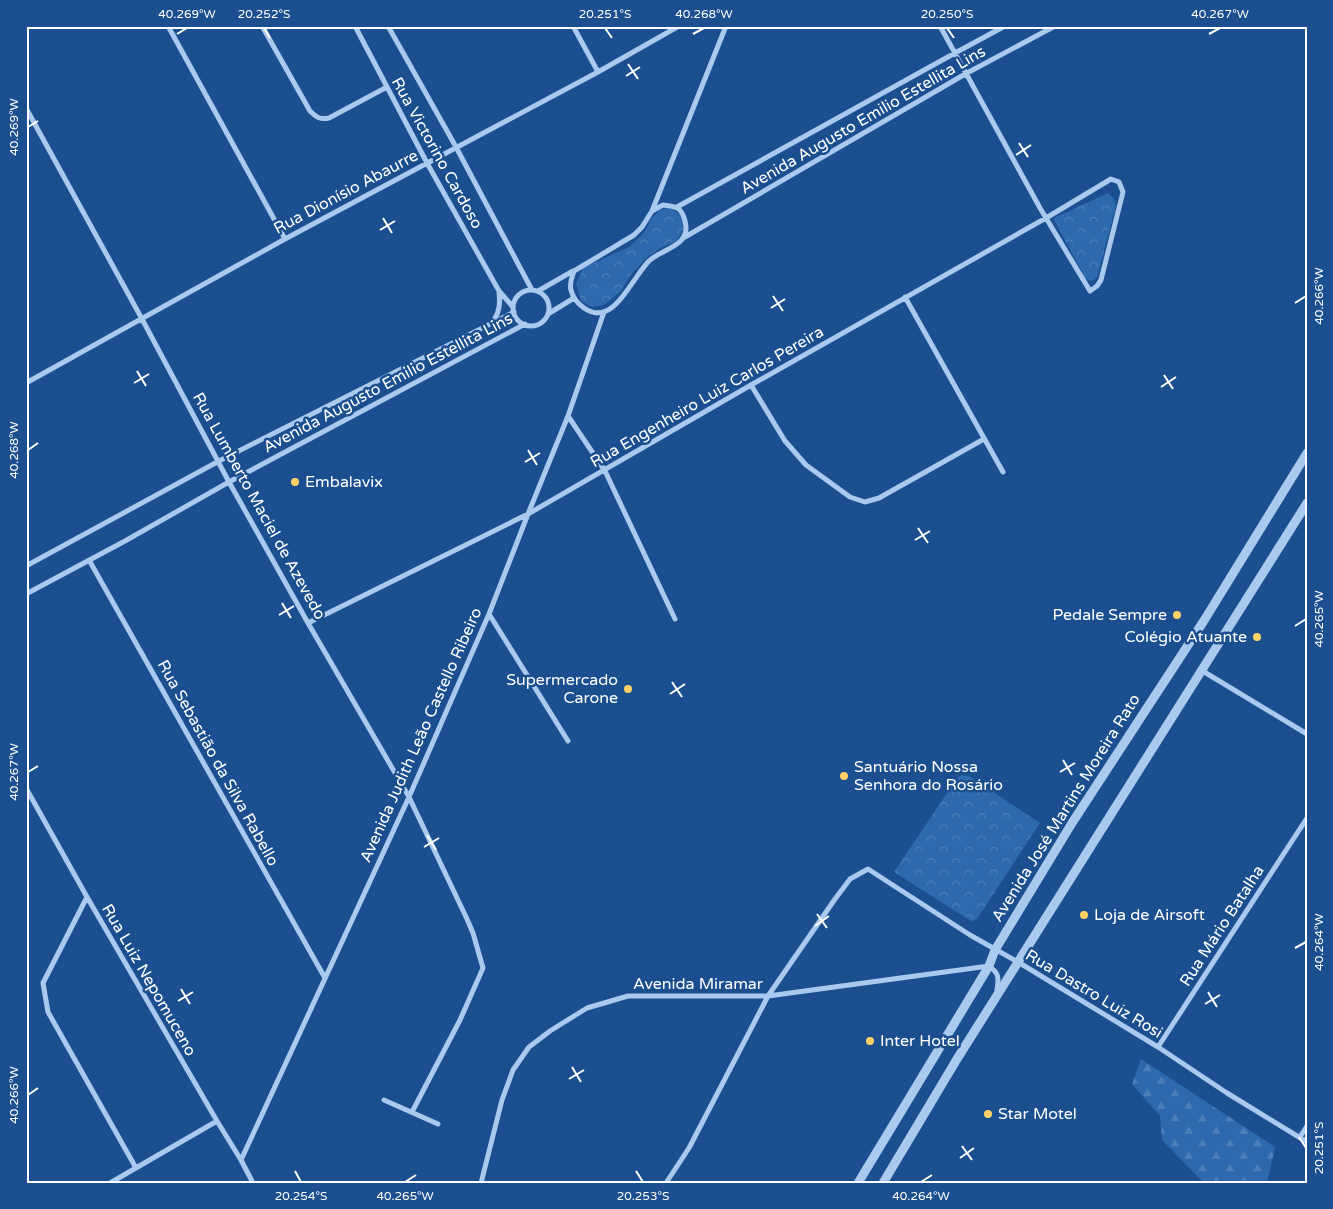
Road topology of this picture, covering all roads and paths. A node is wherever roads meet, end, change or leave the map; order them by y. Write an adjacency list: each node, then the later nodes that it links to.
1 (168, 26): 22 (street)
2 (262, 26): 14 (street)
3 (355, 26): 14 (street, Rua Victorino Cardoso)
4 (388, 26): 16 (street, Rua Victorino Cardoso)
5 (573, 26): 12 (street)
6 (679, 26): 12 (street, Rua Dionísio Abaurre)
7 (726, 26): 19 (street)
8 (940, 26): 11 (street)
9 (1005, 26): 11 (street, Avenida Augusto Emilio Estellita Lins)
10 (1056, 26): 13 (street, Avenida Augusto Emilio Estellita Lins)
11 (955, 53): 13 (street); 18 (street, Avenida Augusto Emilio Estellita Lins)
12 (598, 72): 16 (street, Rua Dionísio Abaurre)
13 (966, 73): 20 (street); 21 (street, Avenida Augusto Emilio Estellita Lins)
14 (387, 87): 17 (street, Rua Victorino Cardoso)
15 (26, 108): 31 (street, Rua Lumberto Maciel de Azevedo)
16 (456, 147): 17 (street, Rua Dionísio Abaurre); 24 (street, Rua Victorino Cardoso)
17 (427, 163): 22 (street, Rua Dionísio Abaurre); 25 (street, Rua Victorino Cardoso)
18 (677, 207): 19 (street); 21 (street)
19 (652, 211): 23 (street)
20 (1046, 218): 20 (street, Rua Engenheiro Luiz Carlos Pereira); 27 (street, Rua Engenheiro Luiz Carlos Pereira)
21 (685, 237): 29 (street, Avenida Augusto Emilio Estellita Lins)
22 (285, 239): 31 (street, Rua Dionísio Abaurre)
23 (574, 271): 24 (street); 26 (street)
24 (535, 290): 28 (street); 30 (street)
25 (499, 291): 28 (street, Rua Victorino Cardoso); 32 (street)
26 (574, 298): 29 (street); 30 (street)
27 (905, 298): 35 (street, Rua Engenheiro Luiz Carlos Pereira); 37 (street)
28 (514, 309): 32 (street, Avenida Augusto Emilio Estellita Lins); 33 (street)
29 (604, 312): 36 (street, Avenida Judith Leão Castello Ribeiro)
30 (548, 314): 33 (street)
31 (142, 319): 34 (street, Rua Dionísio Abaurre); 39 (street, Rua Lumberto Maciel de Azevedo)
32 (494, 321): 39 (street, Avenida Augusto Emilio Estellita Lins)
33 (525, 324): 42 (street, Avenida Augusto Emilio Estellita Lins)
34 (26, 383)
35 (751, 385): 37 (street); 40 (street, Rua Engenheiro Luiz Carlos Pereira)
36 (568, 416): 40 (street); 44 (street, Avenida Judith Leão Castello Ribeiro)
37 (984, 439): 41 (street)
38 (1307, 453): 58 (street, Avenida José Martins Moreira Rato)
39 (219, 461): 42 (street, Rua Lumberto Maciel de Azevedo); 46 (street, Avenida Augusto Emilio Estellita Lins)
40 (604, 471): 44 (street, Rua Engenheiro Luiz Carlos Pereira); 49 (street)
41 (1003, 472)
42 (229, 482): 45 (street, Avenida Augusto Emilio Estellita Lins); 50 (street, Rua Lumberto Maciel de Azevedo)
43 (1307, 502): 51 (street)
44 (528, 514): 48 (street, Avenida Judith Leão Castello Ribeiro); 50 (street, Rua Engenheiro Luiz Carlos Pereira)
45 (89, 560): 47 (street, Avenida Augusto Emilio Estellita Lins); 61 (street, Rua Sebastião da Silva Rabello)
46 (26, 566)
47 (26, 594)
48 (489, 614): 53 (street); 55 (street, Avenida Judith Leão Castello Ribeiro)
49 (676, 619)
50 (308, 623): 55 (street, Rua Lumberto Maciel de Azevedo)
51 (1201, 670): 52 (street); 59 (street)
52 (1307, 734)
53 (568, 741)
54 (27, 791): 57 (street, Rua Luiz Nepomuceno)
55 (409, 796): 61 (street, Avenida Judith Leão Castello Ribeiro); 66 (street, Rua Lumberto Maciel de Azevedo)
56 (1307, 818): 64 (street, Rua Mário Batalha)
57 (87, 897): 67 (street, Rua Luiz Nepomuceno); 73 (street)
58 (995, 950): 59 (street, Rua Dastro Luiz Rosi); 60 (street, Avenida José Martins Moreira Rato); 62 (street, Rua Dastro Luiz Rosi)
59 (1018, 962): 63 (street); 64 (street, Rua Dastro Luiz Rosi)
60 (989, 966): 62 (street, Avenida Miramar); 63 (street); 78 (street, Avenida José Martins Moreira Rato)
61 (326, 978): 72 (street, Avenida Judith Leão Castello Ribeiro)
62 (768, 996): 76 (street, Avenida Miramar); 77 (street)
63 (996, 996): 79 (street)
64 (1158, 1047): 70 (street, Rua Dastro Luiz Rosi)
65 (384, 1100): 66 (street)
66 (412, 1112): 68 (street)
67 (216, 1121): 72 (street, Rua Luiz Nepomuceno); 73 (street)
68 (438, 1124)
69 (1307, 1126): 70 (street)
70 (1300, 1137): 71 (street, Rua Dastro Luiz Rosi)
71 (1307, 1142)
72 (241, 1160): 75 (street, Rua Luiz Nepomuceno)
73 (136, 1168): 74 (street)
74 (110, 1183)
75 (253, 1183)
76 (481, 1183)
77 (666, 1183)
78 (858, 1183)
79 (883, 1183)

